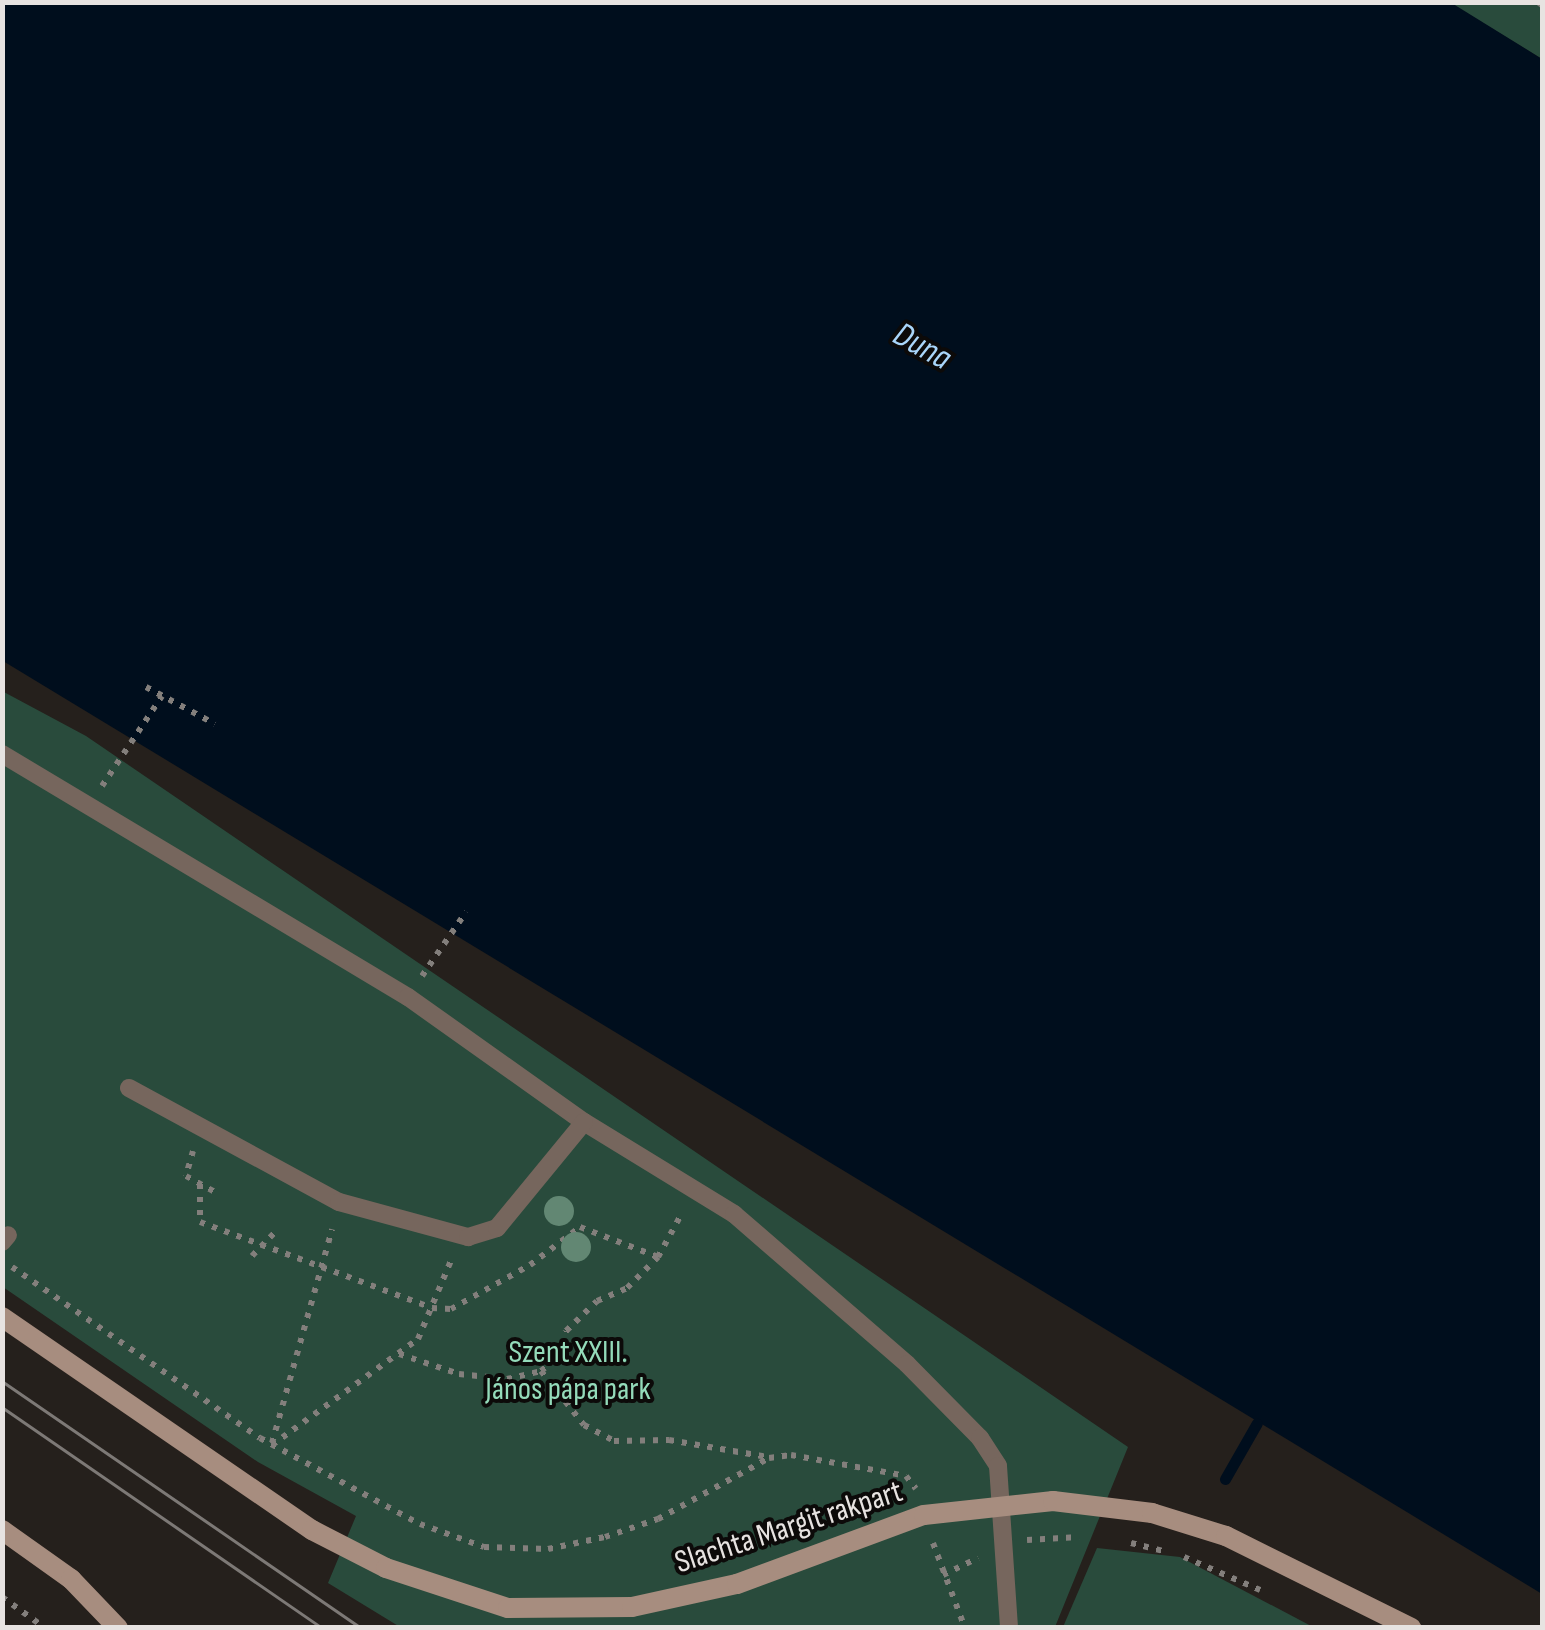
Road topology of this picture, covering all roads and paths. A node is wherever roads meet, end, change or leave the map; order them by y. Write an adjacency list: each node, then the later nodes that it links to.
1 (146, 687): 2 (path)
2 (162, 696): 3 (path); 5 (path)
3 (215, 724)
4 (2, 754): 5 (lane)
5 (88, 808): 7 (lane)
6 (466, 912): 7 (path)
7 (408, 997): 9 (lane)
8 (129, 1088): 10 (lane)
9 (584, 1122): 15 (lane); 25 (lane)
10 (200, 1126): 11 (path); 15 (lane)
11 (200, 1184): 12 (path); 13 (path)
12 (220, 1194)
13 (200, 1222)
14 (276, 1232): 16 (path)
15 (461, 1236): 21 (path)
16 (252, 1256)
17 (658, 1258): 22 (path)
18 (2, 1260): 23 (path)
19 (323, 1263): 23 (path)
20 (2, 1317): 26 (main road, Slachta Margit rakpart)
21 (400, 1354): 22 (path); 23 (path)
22 (541, 1371): 24 (path)
23 (272, 1445): 24 (path)
24 (769, 1458): 26 (path)
25 (1004, 1502): 26 (main road, Slachta Margit rakpart); 30 (lane); 38 (main road, Slachta Margit rakpart)
26 (924, 1515)
27 (2, 1530): 35 (main road)
28 (1095, 1539): 30 (path)
29 (1113, 1541): 32 (path)
30 (1008, 1543): 37 (lane)
31 (943, 1575): 36 (path)
32 (1272, 1594)
33 (2, 1597): 34 (path)
34 (45, 1628)
35 (118, 1628)
36 (965, 1628)
37 (1008, 1628)
38 (1411, 1628)

